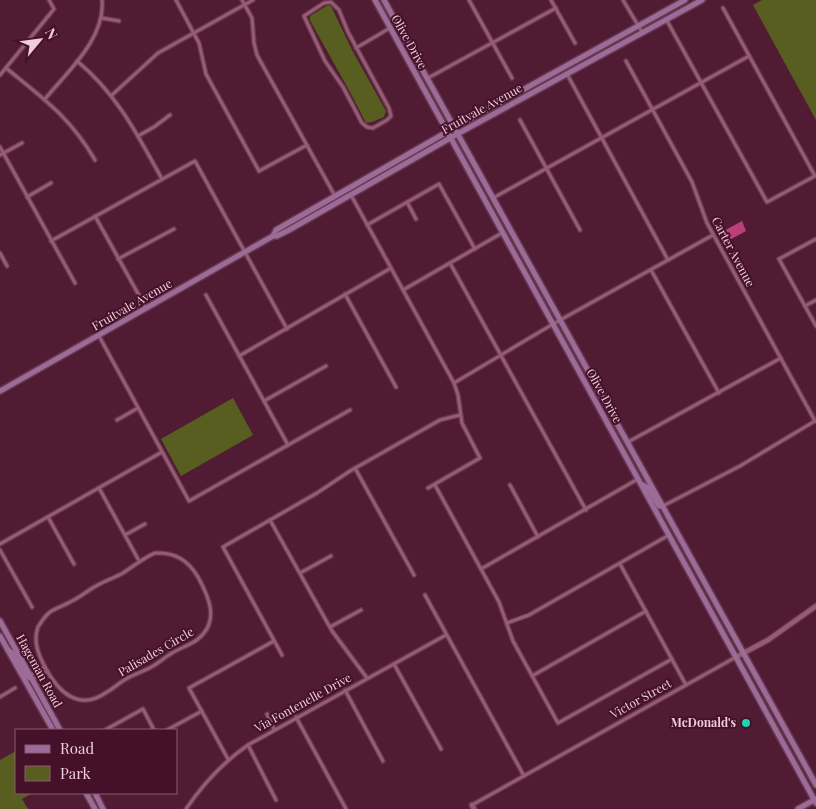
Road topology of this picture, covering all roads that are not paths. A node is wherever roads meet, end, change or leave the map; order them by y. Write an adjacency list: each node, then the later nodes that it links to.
1 (49, 0): 30 (street)
2 (102, 0): 16 (street)
3 (176, 0): 21 (street)
4 (242, 0): 13 (street)
5 (253, 0): 13 (street)
6 (375, 0): 20 (main road, Olive Drive)
7 (384, 0): 26 (main road, Olive Drive)
8 (469, 0): 23 (street)
9 (551, 0): 14 (street)
10 (623, 0): 19 (street)
11 (685, 0): 19 (main road, Fruitvale Avenue)
12 (702, 0): 17 (main road, Fruitvale Avenue)
13 (245, 5): 21 (street); 48 (street)
14 (556, 8): 23 (street); 24 (street)
15 (723, 8): 27 (street)
16 (102, 18): 18 (street); 28 (street)
17 (666, 19): 22 (main road, Fruitvale Avenue); 35 (street)
18 (119, 21)
19 (638, 26): 22 (street); 41 (main road, Fruitvale Avenue)
20 (390, 28): 25 (street); 26 (main road); 42 (main road, Olive Drive)
21 (194, 33): 36 (street); 48 (street)
22 (642, 33): 31 (main road, Fruitvale Avenue)
23 (493, 43): 33 (street); 34 (street)
24 (575, 43)
25 (356, 48): 25 (street)
26 (410, 49): 33 (main road, Olive Drive)
27 (749, 56): 35 (street); 53 (street)
28 (76, 61): 36 (street); 37 (street)
29 (626, 61): 38 (street, Carter Avenue)
30 (6, 68): 32 (street); 37 (street)
31 (566, 74): 43 (main road, Fruitvale Avenue); 46 (street)
32 (0, 75)
33 (428, 78): 41 (main road, Olive Drive)
34 (512, 78)
35 (701, 83): 38 (street); 53 (street)
36 (112, 95): 44 (street)
37 (45, 100): 51 (street)
38 (652, 110): 46 (street); 68 (street, Carter Avenue)
39 (170, 114): 44 (street)
40 (520, 120): 52 (street)
41 (455, 127): 42 (main road, Fruitvale Avenue); 43 (main road, Olive Drive)
42 (447, 132): 45 (main road, Olive Drive); 58 (main road, Fruitvale Avenue)
43 (459, 134): 45 (main road, Fruitvale Avenue); 59 (main road, Olive Drive)
44 (138, 136): 54 (street)
45 (451, 138): 56 (main road, Fruitvale Avenue); 67 (main road, Olive Drive)
46 (602, 138): 52 (street); 76 (street)
47 (22, 143): 50 (street)
48 (307, 146): 58 (street)
49 (0, 147): 50 (street)
50 (2, 154): 57 (street)
51 (95, 160)
52 (546, 169): 59 (street); 66 (street)
53 (815, 176)
54 (162, 180): 62 (street); 73 (street)
55 (51, 183): 57 (street)
56 (351, 195): 61 (main road, Fruitvale Avenue); 64 (street)
57 (27, 196): 71 (street)
58 (335, 196): 61 (main road); 69 (main road, Fruitvale Avenue)
59 (494, 198): 88 (main road, Olive Drive)
60 (407, 202): 63 (street); 64 (street); 72 (street)
61 (322, 212): 69 (main road, Fruitvale Avenue)
62 (95, 216): 71 (street); 75 (street)
63 (416, 219)
64 (367, 225): 79 (street)
65 (174, 229): 75 (street)
66 (580, 230)
67 (503, 232): 72 (street); 89 (main road, Olive Drive)
68 (713, 235): 76 (street); 95 (street, Carter Avenue)
69 (272, 236): 73 (main road, Fruitvale Avenue)
70 (816, 239): 86 (street)
71 (51, 240): 81 (street)
72 (475, 249): 77 (street)
73 (245, 252): 87 (main road, Fruitvale Avenue); 91 (street)
74 (0, 254): 78 (street)
75 (118, 259): 87 (street)
76 (668, 260): 80 (street)
77 (450, 263): 82 (street); 94 (street)
78 (7, 266)
79 (391, 268): 82 (street); 83 (street)
80 (651, 270): 88 (street); 100 (street)
81 (74, 283)
82 (403, 290): 97 (street)
83 (345, 294): 91 (street); 98 (street)
84 (206, 295): 93 (street)
85 (816, 300): 86 (street)
86 (805, 306): 90 (street)
87 (146, 309): 92 (main road, Fruitvale Avenue)
88 (560, 319): 89 (street); 107 (main road, Olive Drive)
89 (553, 324): 94 (street); 111 (main road, Olive Drive)
90 (816, 326)
91 (287, 329): 93 (street)
92 (98, 336): 99 (main road, Fruitvale Avenue); 102 (street)
93 (239, 356): 101 (street)
94 (501, 356): 97 (street); 117 (street)
95 (781, 358): 100 (street); 106 (street, Carter Avenue)
96 (326, 366): 101 (street)
97 (454, 383): 104 (street)
98 (396, 387)
99 (0, 391)
100 (718, 393): 107 (street)
101 (264, 401): 108 (street)
102 (138, 408): 105 (street); 109 (street)
103 (350, 410): 108 (street)
104 (460, 415): 110 (street); 112 (street)
105 (117, 420)
106 (816, 421): 116 (street)
107 (628, 442): 116 (main road, Olive Drive)
108 (288, 445): 109 (street)
109 (162, 452): 114 (street)
110 (355, 468): 119 (street); 132 (street)
111 (640, 481): 116 (main road); 117 (street); 122 (main road, Olive Drive)
112 (435, 485): 115 (street); 130 (street)
113 (510, 486): 123 (street)
114 (99, 488): 118 (street); 121 (street)
115 (428, 488)
116 (663, 506): 145 (main road, Olive Drive)
117 (586, 510): 123 (street)
118 (48, 517): 124 (street); 128 (street)
119 (270, 520): 131 (street); 143 (street)
120 (145, 524): 121 (street)
121 (125, 535): 127 (street)
122 (669, 535): 129 (street); 147 (main road, Olive Drive)
123 (538, 537): 130 (street)
124 (0, 544)
125 (0, 550): 135 (street)
126 (331, 556): 131 (street)
127 (138, 558)
128 (74, 564)
129 (620, 564): 137 (street); 139 (street)
130 (481, 569): 139 (street)
131 (300, 573): 140 (street)
132 (414, 576)
133 (425, 595): 141 (street)
134 (816, 606): 145 (street, Victor Street)
135 (32, 607)
136 (361, 610): 140 (street)
137 (646, 611): 148 (street); 154 (street)
138 (0, 621): 155 (main road, Hageman Road)
139 (507, 623): 154 (street)
140 (330, 627): 156 (street)
141 (446, 635): 149 (street, Via Fontenelle Drive); 176 (street)
142 (0, 636): 144 (main road, Hageman Road)
143 (274, 641): 146 (street); 162 (street)
144 (8, 650): 155 (main road); 166 (main road, Hageman Road)
145 (743, 654): 147 (street, Victor Street); 165 (main road, Olive Drive)
146 (282, 656)
147 (736, 657): 157 (street, Victor Street); 161 (main road, Olive Drive)
148 (672, 659): 154 (street); 157 (street)
149 (394, 664): 156 (street, Via Fontenelle Drive); 173 (street)
150 (45, 667): 151 (street); 152 (street, Palisades Circle); 152 (street, Palisades Circle)
151 (39, 670): 153 (street); 155 (street)
152 (48, 672): 153 (street)
153 (42, 674): 155 (street)
154 (532, 676)
155 (31, 677): 167 (main road, Hageman Road)
156 (367, 678): 159 (street, Via Fontenelle Drive)
157 (686, 685): 176 (street, Victor Street)
158 (15, 688): 160 (street)
159 (345, 690): 164 (street, Via Fontenelle Drive); 175 (street)
160 (0, 697)
161 (762, 704): 165 (main road); 181 (main road, Olive Drive)
162 (202, 711): 170 (street); 174 (street)
163 (267, 714): 171 (street)
164 (296, 717): 171 (street, Via Fontenelle Drive); 186 (street)
165 (782, 724): 177 (main road, Olive Drive)
166 (51, 729)
167 (59, 729)
168 (107, 729): 169 (street)
169 (153, 729)
170 (169, 729)
171 (274, 729): 172 (street, Via Fontenelle Drive)
172 (248, 744): 174 (street, Via Fontenelle Drive); 180 (street)
173 (440, 749)
174 (228, 759): 185 (street, Via Fontenelle Drive)
175 (384, 761)
176 (524, 776): 182 (street, Victor Street)
177 (816, 785)
178 (87, 794): 183 (main road)
179 (95, 794): 184 (main road)
180 (276, 800)
181 (816, 801): 187 (main road)
182 (473, 807)
183 (95, 809)
184 (104, 809)
185 (186, 809)
186 (346, 809)
187 (798, 809)

